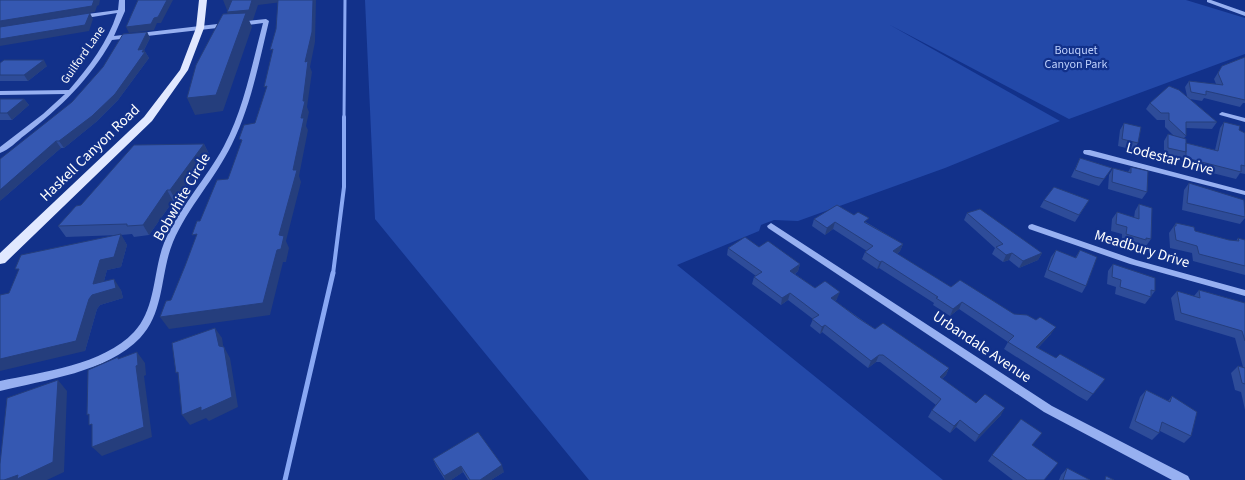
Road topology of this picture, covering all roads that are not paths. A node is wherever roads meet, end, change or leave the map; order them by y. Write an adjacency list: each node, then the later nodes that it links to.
1 (122, 0): 4 (street, Guilford Lane)
2 (203, 0): 7 (main road, Haskell Canyon Road)
3 (1209, 1): 5 (street)
4 (122, 11): 6 (street); 8 (street, Guilford Lane)
5 (1245, 14)
6 (74, 18)
7 (200, 28): 8 (street); 18 (main road, Haskell Canyon Road); 20 (street, Bobwhite Circle)
8 (110, 38): 9 (street, Guilford Lane)
9 (71, 92): 10 (street); 13 (street, Guilford Lane)
10 (0, 93)
11 (1222, 114): 12 (street)
12 (1245, 120)
13 (0, 151)
14 (1087, 152): 15 (street, Lodestar Drive)
15 (1245, 193)
16 (772, 226): 21 (street, Urbandale Avenue)
17 (1032, 227): 19 (street, Meadbury Drive)
18 (0, 260)
19 (1245, 294)
20 (0, 386)
21 (1184, 480)

